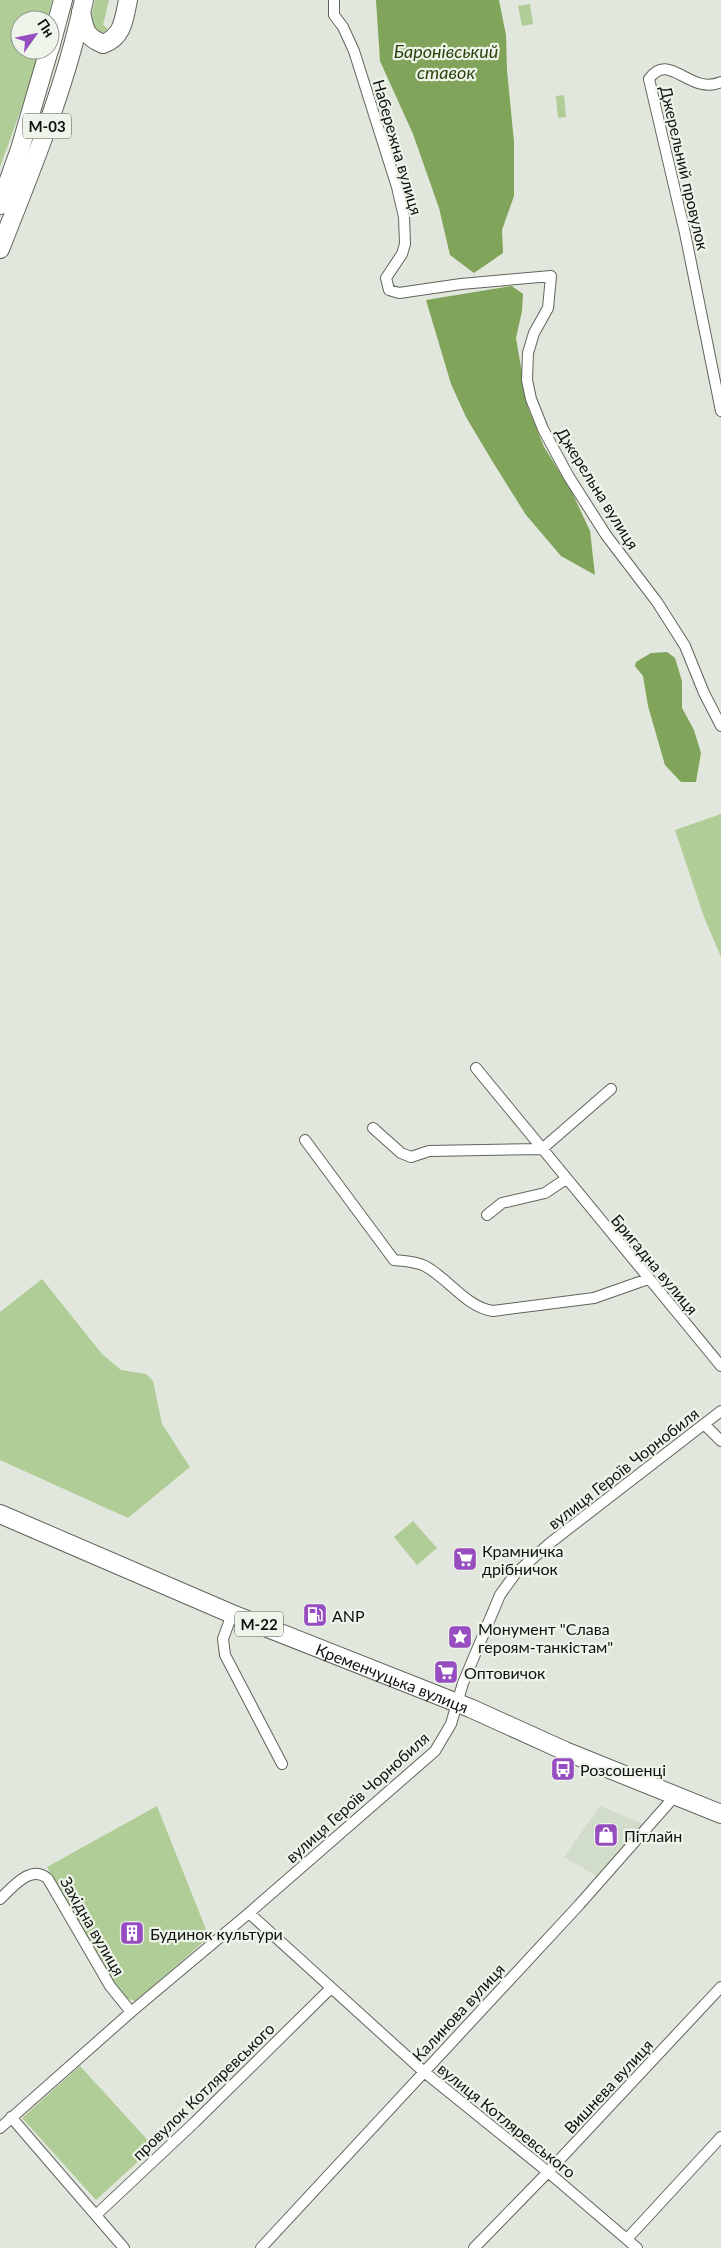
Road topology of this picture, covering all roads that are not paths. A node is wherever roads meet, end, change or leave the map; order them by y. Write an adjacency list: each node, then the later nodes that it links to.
1 (128, 0): 3 (highway)
2 (334, 0): 8 (street, Набережна вулиця)
3 (82, 6): 7 (highway, М-03)
4 (47, 60): 6 (highway, М-03)
5 (721, 82): 9 (street, Джерельний провулок)
6 (0, 205)
7 (0, 249)
8 (550, 276): 10 (street, Джерельна вулиця)
9 (721, 411)
10 (721, 726)
11 (476, 1068): 15 (street, Бригадна вулиця)
12 (611, 1089): 15 (street)
13 (373, 1128): 15 (street)
14 (305, 1140): 18 (street)
15 (542, 1148): 16 (street, Бригадна вулиця)
16 (566, 1179): 17 (street); 18 (street, Бригадна вулиця)
17 (488, 1215)
18 (648, 1279): 19 (street, Бригадна вулиця)
19 (721, 1366)
20 (721, 1411): 21 (street, вулиця Героїв Чорнобиля)
21 (704, 1424): 22 (street); 27 (street, вулиця Героїв Чорнобиля)
22 (721, 1441)
23 (0, 1514): 25 (highway, М-22)
24 (0, 1524): 25 (highway, М-22)
25 (62, 1542): 26 (highway, Кременчуцька вулиця / М-22)
26 (232, 1614): 27 (highway, Кременчуцька вулиця / М-22); 28 (street)
27 (457, 1703): 29 (highway, Кременчуцька вулиця / М-22); 32 (street, вулиця Героїв Чорнобиля)
28 (282, 1764)
29 (675, 1796): 30 (highway, Кременчуцька вулиця / М-22); 36 (street, Калинова вулиця)
30 (721, 1814)
31 (0, 1899): 35 (street, Західна вулиця)
32 (249, 1913): 34 (street, вулиця Котляревського); 35 (street, вулиця Героїв Чорнобиля)
33 (721, 1987): 40 (street, Вишнева вулиця)
34 (331, 1988): 36 (street, вулиця Котляревського); 41 (street, провулок Котляревського)
35 (130, 2012): 37 (street, вулиця Героїв Чорнобиля)
36 (423, 2071): 40 (street, вулиця Котляревського); 44 (street, Калинова вулиця)
37 (11, 2117): 38 (street, вулиця Героїв Чорнобиля); 41 (street)
38 (0, 2128)
39 (721, 2137): 42 (street)
40 (548, 2172): 42 (street, вулиця Котляревського); 45 (street, Вишнева вулиця)
41 (96, 2215): 43 (street)
42 (627, 2239): 46 (street, вулиця Котляревського)
43 (124, 2248)
44 (261, 2248)
45 (474, 2248)
46 (637, 2248)

